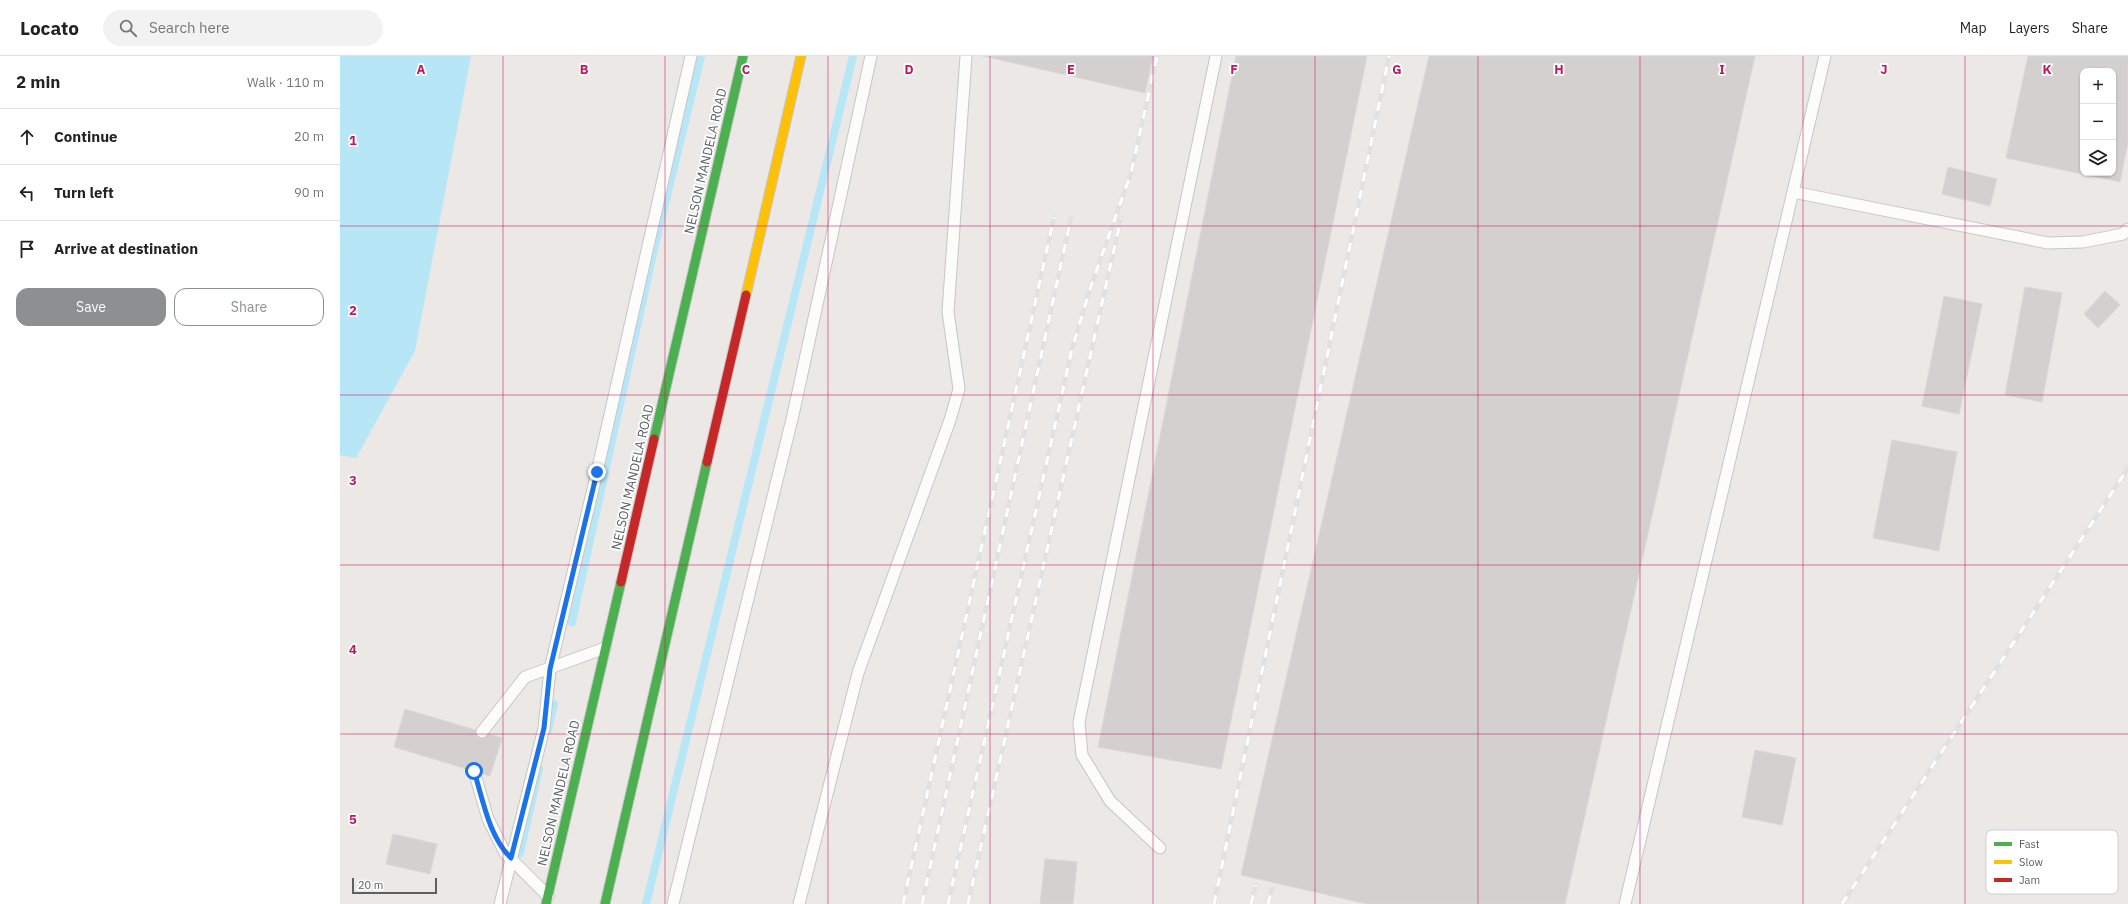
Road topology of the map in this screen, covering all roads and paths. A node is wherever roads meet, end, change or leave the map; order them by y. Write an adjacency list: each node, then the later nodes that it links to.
1 (691, 56): 11 (lane)
2 (743, 56): 10 (main road, NELSON MANDELA ROAD)
3 (801, 56): 18 (main road)
4 (871, 56): 19 (lane)
5 (966, 56): 20 (lane)
6 (1216, 56): 14 (lane)
7 (1825, 56): 8 (lane)
8 (1793, 192): 9 (lane); 21 (lane)
9 (2128, 229)
10 (605, 648): 11 (lane); 16 (main road, NELSON MANDELA ROAD)
11 (550, 669): 12 (lane); 15 (lane)
12 (482, 732)
13 (474, 771): 15 (lane)
14 (1160, 848)
15 (511, 858): 16 (lane); 17 (lane)
16 (547, 900)
17 (500, 904)
18 (606, 904)
19 (673, 904)
20 (799, 904)
21 (1624, 904)

